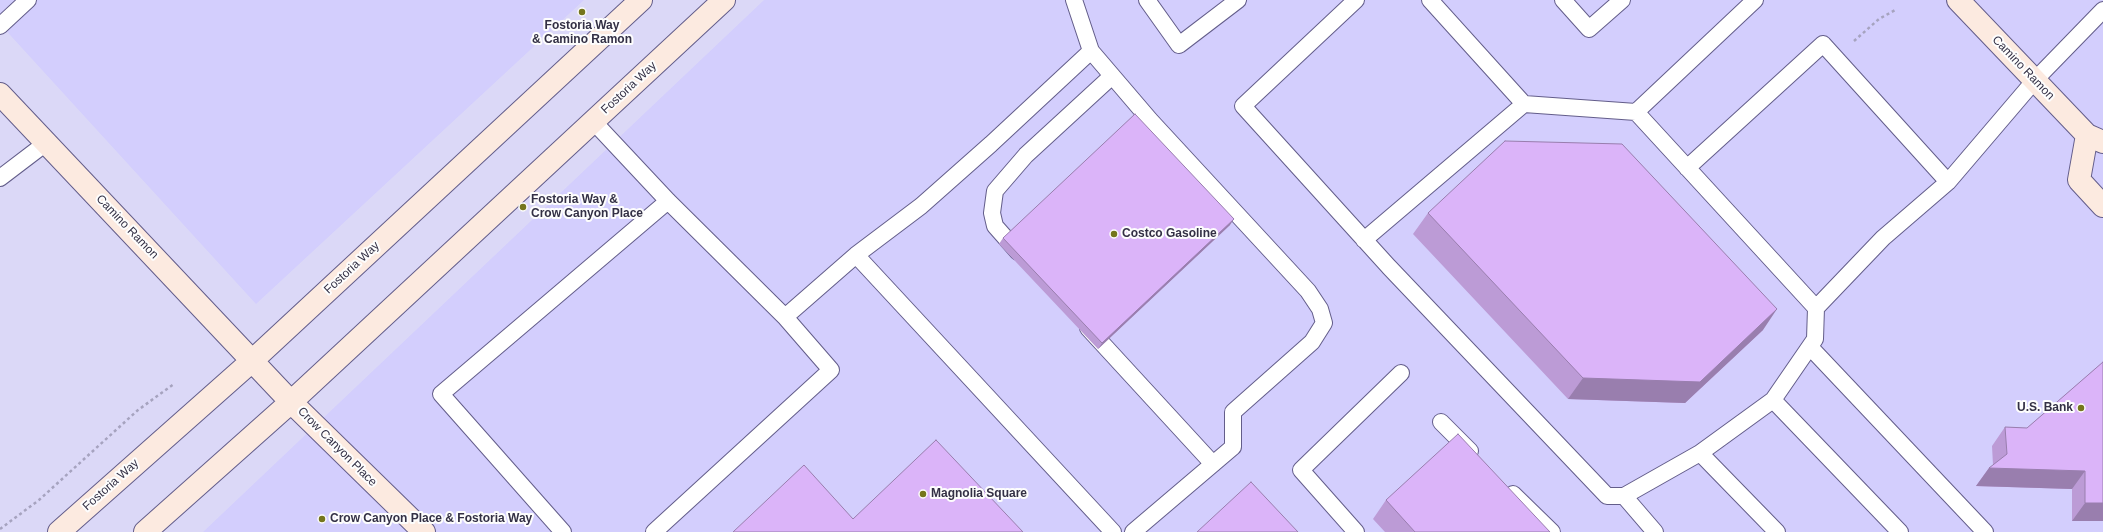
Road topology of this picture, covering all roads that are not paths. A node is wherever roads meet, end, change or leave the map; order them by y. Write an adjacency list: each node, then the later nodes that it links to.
1 (28, 0): 15 (lane)
2 (641, 0): 37 (street, Fostoria Way)
3 (724, 0): 22 (street, Fostoria Way)
4 (1074, 0): 16 (lane)
5 (1147, 0): 6 (lane)
6 (1238, 0)
7 (1356, 0): 30 (lane)
8 (1430, 0): 20 (lane)
9 (1564, 0): 10 (lane)
10 (1622, 0)
11 (1755, 0): 21 (lane)
12 (1958, 0): 18 (street, Camino Ramon)
13 (2096, 0): 14 (lane)
14 (2103, 9): 18 (lane)
15 (0, 26)
16 (1091, 51): 17 (lane); 31 (lane)
17 (1112, 76): 32 (lane); 44 (lane)
18 (2035, 80): 23 (street, Camino Ramon); 27 (lane)
19 (0, 94): 24 (street, Camino Ramon)
20 (1524, 104): 21 (lane); 30 (lane)
21 (1636, 112): 25 (lane)
22 (593, 121): 28 (lane); 40 (street, Fostoria Way)
23 (2095, 139): 29 (street, Camino Ramon)
24 (46, 143): 26 (lane); 37 (street, Camino Ramon)
25 (1687, 168): 27 (lane); 33 (lane)
26 (0, 178)
27 (1948, 182): 33 (lane)
28 (668, 201): 34 (lane); 50 (lane)
29 (2103, 206)
30 (1364, 240): 46 (lane)
31 (856, 255): 34 (lane); 52 (lane)
32 (1027, 261)
33 (1816, 308): 36 (lane)
34 (785, 317): 51 (lane)
35 (1080, 319): 44 (lane)
36 (1810, 347): 39 (lane); 59 (lane)
37 (253, 360): 40 (street, Crow Canyon Place); 47 (street, Fostoria Way)
38 (1401, 373): 54 (lane)
39 (1773, 400): 42 (lane); 58 (lane)
40 (291, 402): 48 (street, Fostoria Way); 49 (street, Crow Canyon Place)
41 (1441, 422): 43 (lane)
42 (1700, 453): 46 (lane); 57 (lane)
43 (1480, 461)
44 (1213, 464): 53 (lane)
45 (1502, 483): 55 (lane)
46 (1624, 496): 56 (lane)
47 (59, 532)
48 (145, 532)
49 (424, 532)
50 (563, 532)
51 (654, 532)
52 (1113, 532)
53 (1133, 532)
54 (1356, 532)
55 (1552, 532)
56 (1656, 532)
57 (1777, 532)
58 (1900, 532)
59 (1985, 532)

